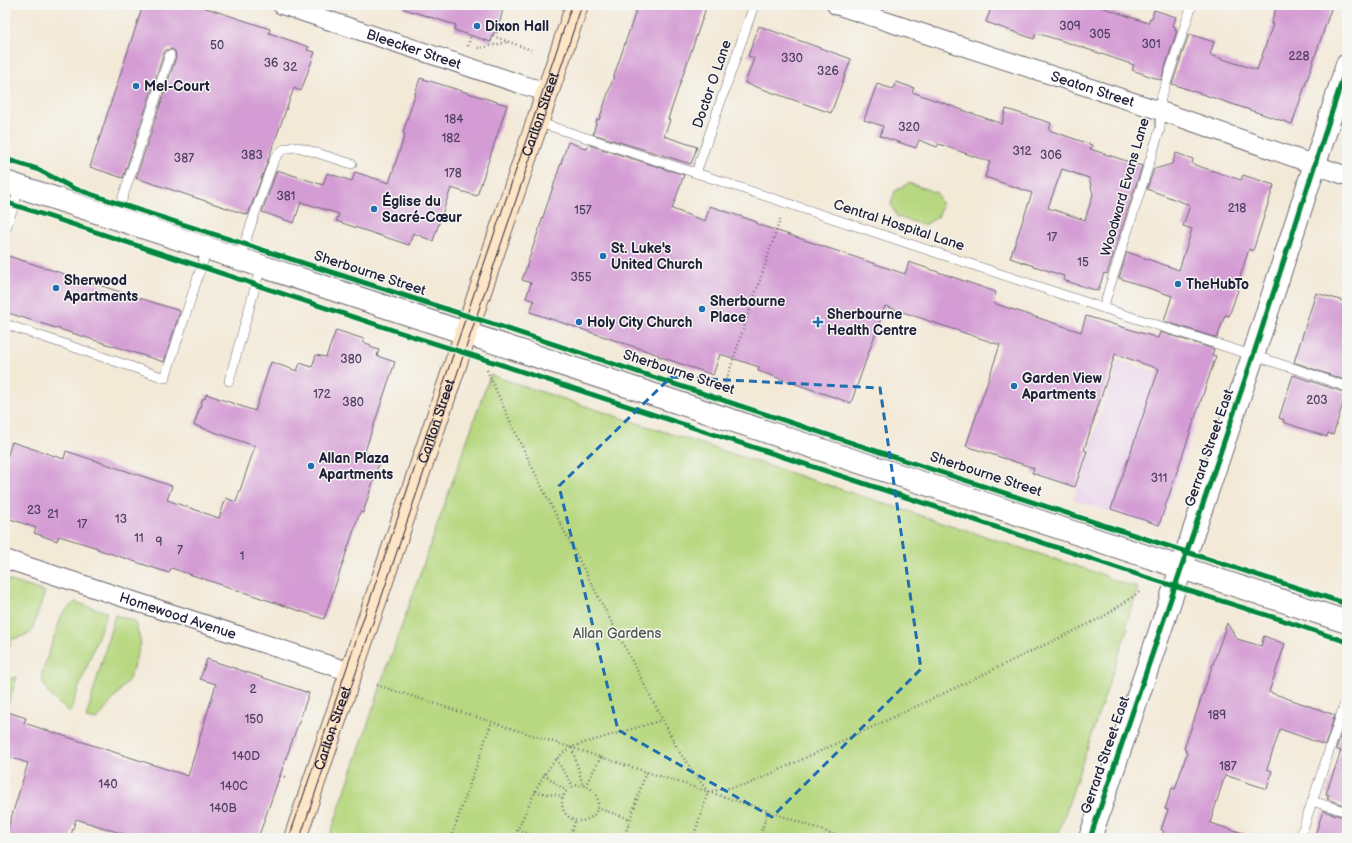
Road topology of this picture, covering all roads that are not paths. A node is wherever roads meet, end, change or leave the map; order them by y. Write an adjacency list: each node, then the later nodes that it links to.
1 (282, 5): 8 (street, Bleecker Street)
2 (577, 5): 8 (main road, Carlton Street)
3 (754, 5): 13 (lane, Doctor O Lane)
4 (836, 5): 9 (street, Seaton Street)
5 (1192, 5): 9 (lane, Woodward Evans Lane)
6 (170, 55): 16 (lane)
7 (1347, 65): 12 (street, Gerrard Street East)
8 (547, 92): 10 (main road, Carlton Street)
9 (1161, 111): 12 (street, Seaton Street); 21 (lane, Woodward Evans Lane)
10 (537, 122): 13 (lane, Central Hospital Lane); 23 (main road, Carlton Street)
11 (352, 164): 19 (lane)
12 (1314, 165): 14 (street, Seaton Street); 24 (street, Gerrard Street East)
13 (696, 173): 21 (lane, Central Hospital Lane)
14 (1347, 176)
15 (12, 184): 16 (street, Sherbourne Street); 17 (lane)
16 (116, 218): 18 (street, Sherbourne Street)
17 (5, 231)
18 (207, 248): 19 (street, Sherbourne Street); 22 (lane)
19 (239, 259): 20 (street, Sherbourne Street)
20 (261, 266): 23 (street, Sherbourne Street); 25 (lane)
21 (1103, 308): 24 (lane, Central Hospital Lane)
22 (5, 324)
23 (466, 333): 28 (street, Sherbourne Street); 30 (main road, Carlton Street)
24 (1253, 356): 26 (lane, Central Hospital Lane); 28 (street, Gerrard Street East)
25 (229, 382)
26 (1347, 387)
27 (5, 558): 30 (street, Homewood Avenue)
28 (1182, 567): 29 (street, Sherbourne Street); 35 (street, Gerrard Street East)
29 (1347, 622)
30 (351, 672): 34 (main road, Carlton Street)
31 (1347, 697): 32 (lane)
32 (1312, 801): 33 (lane); 36 (lane)
33 (1347, 812)
34 (295, 838)
35 (1090, 838)
36 (1300, 838)

